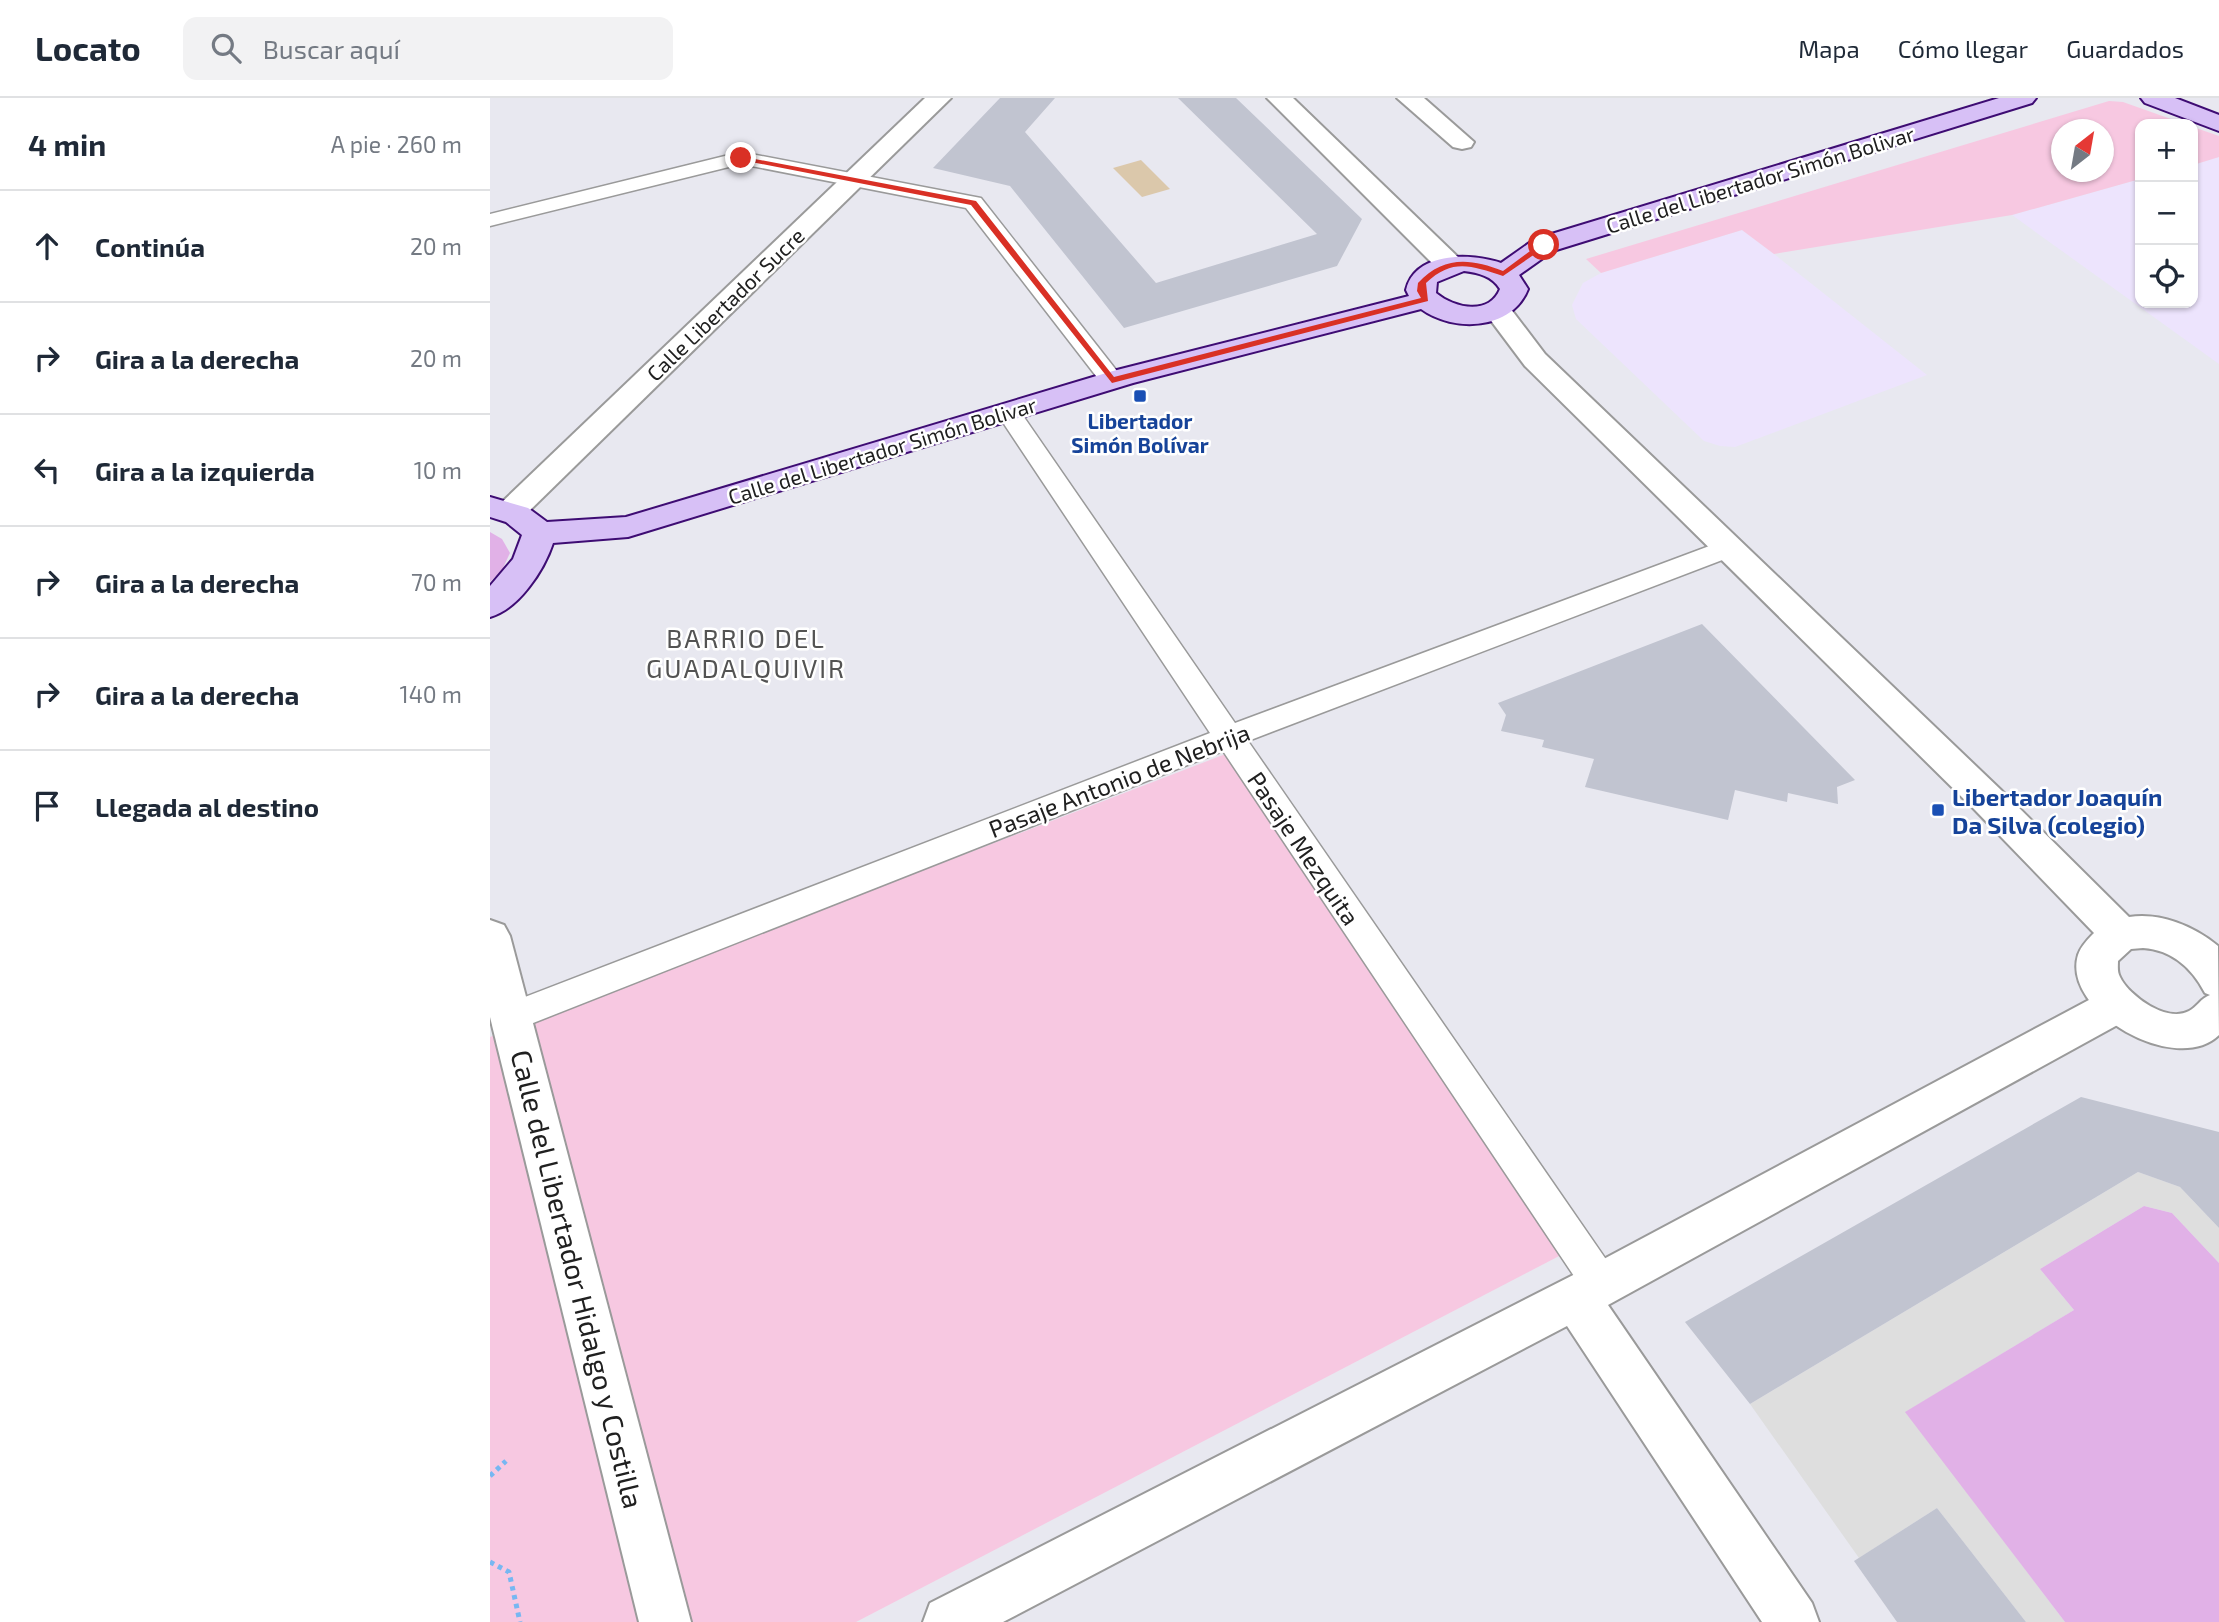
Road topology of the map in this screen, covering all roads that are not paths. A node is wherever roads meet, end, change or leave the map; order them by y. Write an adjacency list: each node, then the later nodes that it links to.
1 (939, 98): 8 (street, Calle Libertador Sucre)
2 (1279, 98): 10 (street)
3 (1409, 98): 7 (street)
4 (2024, 98): 11 (main road, Calle del Libertador Simón Bolivar)
5 (2153, 98): 6 (main road)
6 (2219, 124)
7 (1462, 142)
8 (854, 180): 9 (street); 14 (street); 16 (street, Calle Libertador Sucre)
9 (490, 219)
10 (1450, 265): 11 (main road); 12 (main road)
11 (1503, 274): 13 (main road)
12 (1426, 300): 13 (main road); 14 (main road, Calle del Libertador Simón Bolivar)
13 (1497, 310): 18 (street)
14 (1112, 380): 15 (main road, Calle del Libertador Simón Bolivar)
15 (1008, 412): 17 (main road, Calle del Libertador Simón Bolivar); 20 (street, Pasaje Mezquita)
16 (500, 509): 17 (main road)
17 (539, 533): 19 (main road)
18 (1729, 548): 20 (street, Pasaje Antonio de Nebrija); 21 (street)
19 (490, 606)
20 (1229, 737): 25 (street, Pasaje Antonio de Nebrija); 26 (street, Pasaje Mezquita)
21 (2121, 935): 23 (street); 24 (street)
22 (490, 936): 25 (street, Calle del Libertador Hidalgo y Costilla)
23 (2216, 989): 24 (street)
24 (2117, 1005): 26 (street)
25 (511, 1017): 27 (street, Calle del Libertador Hidalgo y Costilla)
26 (1588, 1291): 28 (street); 29 (street)
27 (665, 1622)
28 (949, 1622)
29 (1793, 1622)

